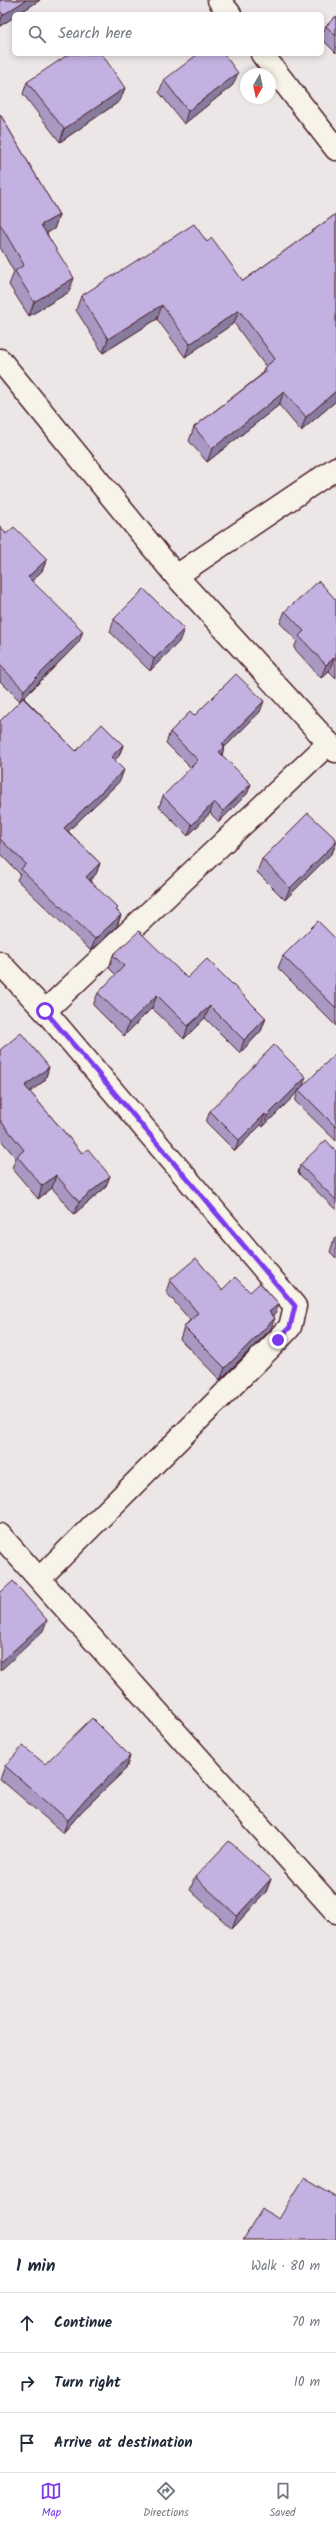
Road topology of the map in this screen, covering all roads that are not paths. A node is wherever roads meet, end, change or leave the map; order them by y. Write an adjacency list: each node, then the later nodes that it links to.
1 (219, 0): 2 (street)
2 (228, 12)
3 (264, 56): 4 (street)
4 (336, 149)
5 (0, 360): 7 (street)
6 (336, 468): 7 (street)
7 (176, 576): 8 (street)
8 (333, 747): 10 (street)
9 (0, 963): 10 (street)
10 (45, 1011): 12 (street)
11 (0, 1535): 12 (street)
12 (40, 1578): 13 (street)
13 (336, 1912)

